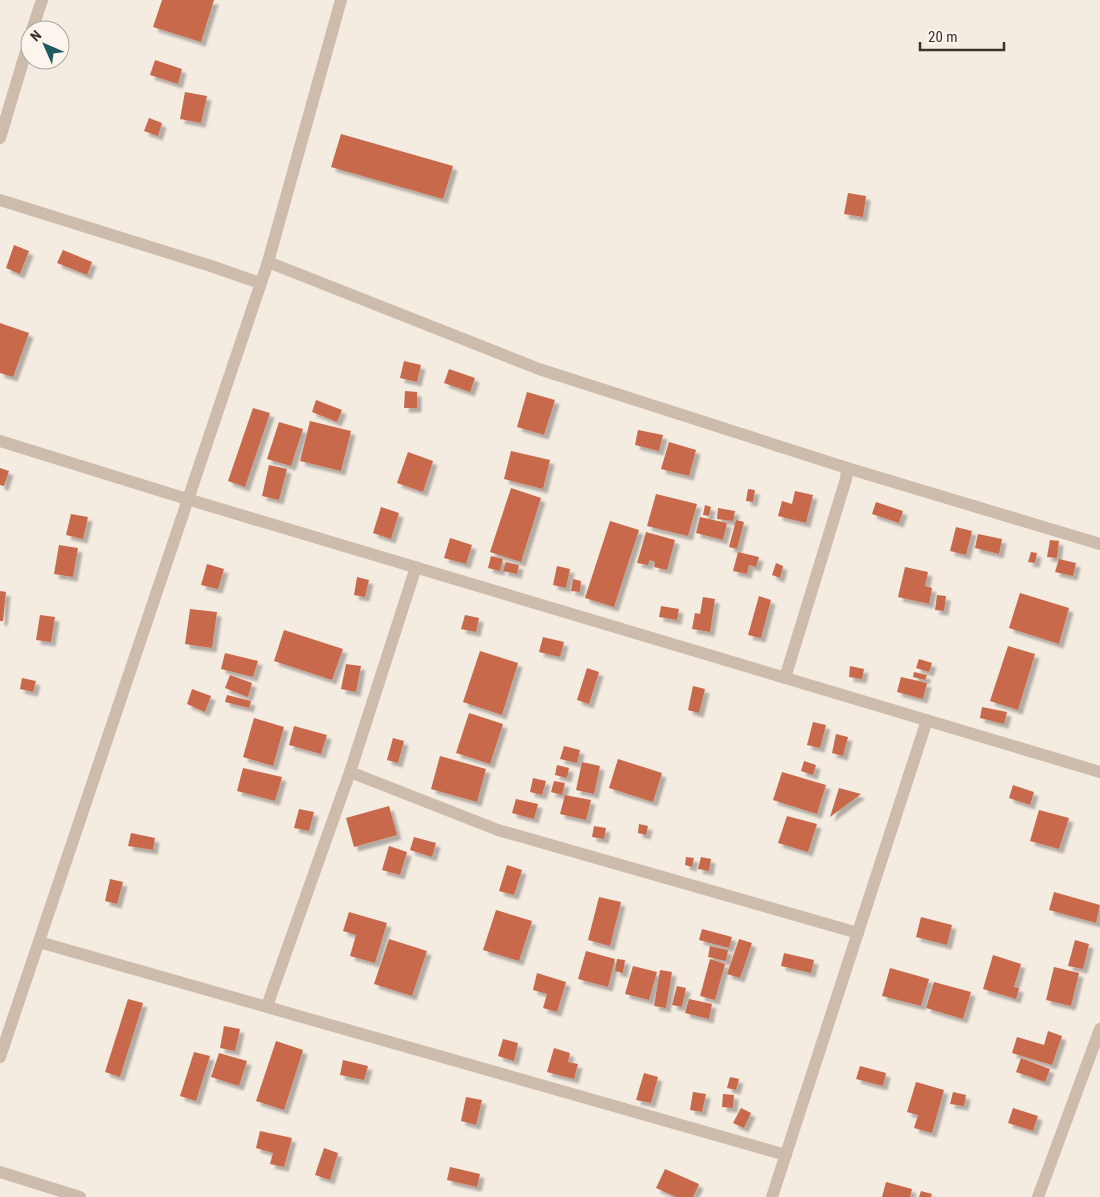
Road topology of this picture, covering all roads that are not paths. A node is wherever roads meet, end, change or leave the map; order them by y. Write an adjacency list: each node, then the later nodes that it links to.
1 (42, 0): 3 (street)
2 (341, 0): 7 (street)
3 (35, 20)
4 (20, 70): 5 (street)
5 (0, 138)
6 (0, 200): 8 (street)
7 (268, 262): 8 (street); 10 (street)
8 (260, 283): 11 (street)
9 (0, 441): 11 (street)
10 (847, 468): 12 (street); 14 (street)
11 (188, 499): 13 (street); 19 (street)
12 (1100, 544)
13 (416, 567): 14 (street); 16 (street)
14 (785, 678): 15 (street)
15 (927, 720): 17 (street); 18 (street)
16 (350, 772): 18 (street); 20 (street)
17 (1100, 772)
18 (858, 933): 23 (street)
19 (39, 942): 20 (street); 22 (street)
20 (267, 1006): 23 (street)
21 (1100, 1029): 27 (street)
22 (0, 1057)
23 (786, 1156): 26 (street)
24 (0, 1172): 25 (street)
25 (80, 1197)
26 (772, 1197)
27 (1038, 1197)

